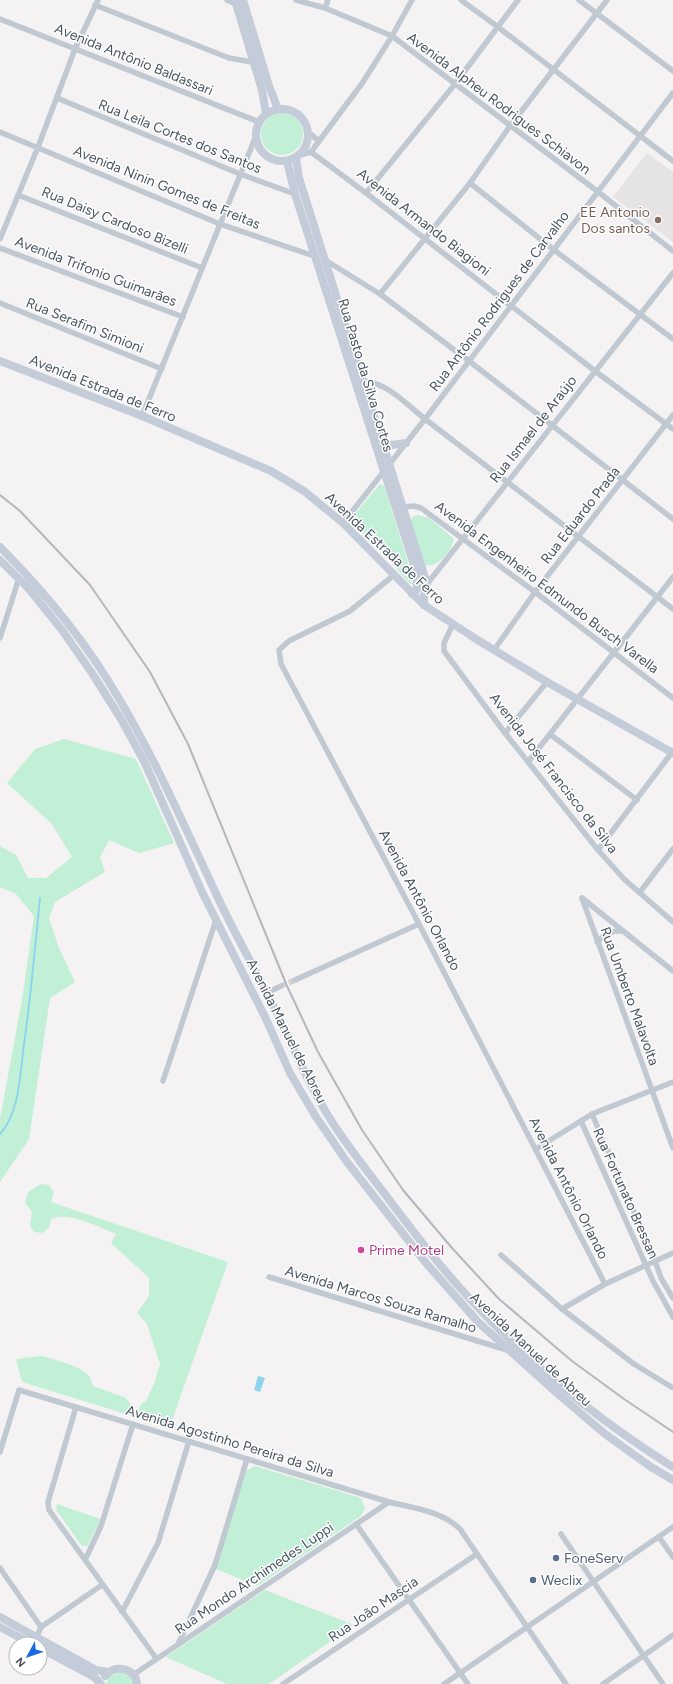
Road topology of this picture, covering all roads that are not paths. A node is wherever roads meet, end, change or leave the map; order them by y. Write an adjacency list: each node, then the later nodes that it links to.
1 (227, 0): 9 (street)
2 (296, 0): 11 (street, Avenida Alpheu Rodrigues Schiavon)
3 (328, 0): 11 (street)
4 (412, 0): 15 (street)
5 (461, 0): 14 (street)
6 (518, 0): 14 (street)
7 (579, 0): 12 (street)
8 (607, 0): 12 (street)
9 (238, 1): 17 (street); 23 (street)
10 (96, 3): 16 (street); 17 (street)
11 (325, 8): 15 (street, Avenida Alpheu Rodrigues Schiavon)
12 (597, 14): 18 (street); 19 (street)
13 (0, 19): 16 (street, Avenida Antônio Baldassari)
14 (498, 27): 18 (street); 20 (street)
15 (392, 36): 20 (street, Avenida Alpheu Rodrigues Schiavon); 31 (street)
16 (75, 49): 22 (street); 25 (street, Avenida Antônio Baldassari)
17 (252, 62): 24 (street)
18 (554, 70): 26 (street); 30 (street)
19 (673, 71)
20 (455, 84): 26 (street, Avenida Alpheu Rodrigues Schiavon); 40 (street)
21 (673, 93): 30 (street, Rua Antônio Rodrigues de Carvalho)
22 (57, 98): 32 (street); 37 (street, Rua Leila Cortes dos Santos)
23 (278, 109): 24 (street); 28 (street)
24 (266, 114): 25 (street)
25 (259, 122): 29 (street)
26 (510, 126): 38 (street); 39 (street, Avenida Alpheu Rodrigues Schiavon)
27 (0, 132): 32 (street, Avenida Ninin Gomes de Freitas)
28 (309, 133): 31 (street); 34 (street)
29 (256, 136): 35 (street); 37 (street)
30 (640, 136): 36 (street); 39 (street, Rua Antônio Rodrigues de Carvalho)
31 (319, 142): 33 (street)
32 (38, 147): 42 (street); 43 (street, Avenida Ninin Gomes de Freitas)
33 (311, 152): 34 (street); 40 (street, Avenida Armando Biagioni)
34 (298, 156): 35 (street); 50 (street, Rua Pasto da Silva Cortes)
35 (287, 161): 41 (street, Rua Pasto da Silva Cortes)
36 (673, 162)
37 (240, 174): 41 (street, Rua Leila Cortes dos Santos); 43 (street)
38 (470, 183): 44 (street); 47 (street)
39 (597, 191): 47 (street, Rua Antônio Rodrigues de Carvalho); 48 (street, Avenida Alpheu Rodrigues Schiavon)
40 (366, 193): 44 (street, Avenida Armando Biagioni)
41 (295, 194): 49 (street, Rua Pasto da Silva Cortes)
42 (18, 195): 45 (street); 51 (street, Rua Daisy Cardoso Bizelli)
43 (220, 224): 49 (street, Avenida Ninin Gomes de Freitas); 51 (street)
44 (425, 238): 53 (street); 55 (street, Avenida Armando Biagioni)
45 (0, 239)
46 (0, 248): 57 (street, Avenida Trifonio Guimarães)
47 (554, 250): 55 (street, Rua Antônio Rodrigues de Carvalho); 56 (street)
48 (673, 251)
49 (316, 256): 50 (street, Avenida Ninin Gomes de Freitas); 73 (street, Rua Pasto da Silva Cortes)
50 (326, 261): 53 (street, Avenida Ninin Gomes de Freitas); 63 (street, Rua Pasto da Silva Cortes)
51 (202, 268): 57 (street)
52 (673, 273): 56 (street, Rua Ismael de Araújo)
53 (380, 294): 60 (street, Avenida Ninin Gomes de Freitas)
54 (0, 303): 61 (street, Rua Serafim Simioni)
55 (511, 305): 60 (street, Rua Antônio Rodrigues de Carvalho); 62 (street, Avenida Armando Biagioni)
56 (639, 314): 58 (street); 62 (street, Rua Ismael de Araújo)
57 (183, 317): 61 (street)
58 (673, 339)
59 (0, 361): 65 (street, Avenida Estrada de Ferro)
60 (469, 361): 66 (street, Rua Antônio Rodrigues de Carvalho); 68 (street, Avenida Ninin Gomes de Freitas)
61 (162, 369): 65 (street)
62 (595, 371): 67 (street, Avenida Armando Biagioni); 68 (street, Rua Ismael de Araújo)
63 (364, 380): 66 (street); 70 (street, Rua Pasto da Silva Cortes)
64 (673, 415): 67 (street, Rua Eduardo Prada)
65 (142, 416): 78 (street, Avenida Estrada de Ferro)
66 (425, 419): 71 (street, Rua Antônio Rodrigues de Carvalho); 75 (street)
67 (666, 424): 69 (street, Avenida Armando Biagioni); 74 (street, Rua Eduardo Prada)
68 (553, 425): 74 (street, Avenida Ninin Gomes de Freitas); 75 (street, Rua Ismael de Araújo)
69 (673, 429)
70 (382, 442): 71 (street); 72 (street, Rua Pasto da Silva Cortes)
71 (406, 443): 72 (street, Rua Antônio Rodrigues de Carvalho)
72 (389, 464): 73 (street, Rua Antônio Rodrigues de Carvalho); 76 (street, Rua Pasto da Silva Cortes)
73 (383, 471): 78 (street, Rua Antônio Rodrigues de Carvalho); 88 (street, Rua Pasto da Silva Cortes)
74 (623, 479): 77 (street, Avenida Ninin Gomes de Freitas); 79 (street, Rua Eduardo Prada)
75 (508, 483): 79 (street); 80 (street, Rua Ismael de Araújo)
76 (403, 507): 80 (street, Avenida Engenheiro Edmundo Busch Varella); 86 (street, Rua Pasto da Silva Cortes)
77 (673, 519)
78 (343, 523): 83 (street, Avenida Estrada de Ferro)
79 (578, 536): 87 (street, Rua Eduardo Prada); 89 (street)
80 (464, 540): 86 (street, Rua Ismael de Araújo); 87 (street, Avenida Engenheiro Edmundo Busch Varella)
81 (0, 547): 115 (street, Avenida Manuel de Abreu)
82 (0, 560): 85 (street, Avenida Manuel de Abreu)
83 (394, 575): 88 (street, Avenida Estrada de Ferro); 109 (street, Avenida Antônio Orlando)
84 (673, 577): 89 (street)
85 (19, 578): 93 (street); 107 (street, Avenida Manuel de Abreu)
86 (427, 584): 90 (street)
87 (535, 592): 94 (street, Rua Eduardo Prada); 95 (street, Avenida Engenheiro Edmundo Busch Varella)
88 (412, 594): 90 (street, Avenida Estrada de Ferro)
89 (657, 597): 91 (street); 95 (street)
90 (424, 605): 92 (street, Avenida Estrada de Ferro)
91 (673, 609)
92 (453, 624): 94 (street, Avenida Estrada de Ferro); 99 (street, Avenida José Francisco da Silva)
93 (0, 638)
94 (494, 650): 96 (street, Avenida Estrada de Ferro)
95 (615, 653): 97 (street, Avenida Engenheiro Edmundo Busch Varella); 98 (street)
96 (547, 682): 98 (street, Avenida Estrada de Ferro); 99 (street)
97 (673, 698)
98 (578, 699): 100 (street); 101 (street, Avenida Estrada de Ferro)
99 (505, 733): 102 (street, Avenida José Francisco da Silva)
100 (551, 735): 102 (street); 103 (street)
101 (673, 752): 103 (street)
102 (528, 762): 105 (street, Avenida José Francisco da Silva)
103 (637, 800): 105 (street)
104 (673, 849): 106 (street)
105 (598, 850): 106 (street, Avenida José Francisco da Silva)
106 (640, 892): 108 (street, Avenida José Francisco da Silva)
107 (216, 920): 116 (street); 132 (street, Avenida Manuel de Abreu)
108 (673, 922)
109 (419, 924): 113 (street); 122 (street, Avenida Antônio Orlando)
110 (624, 931): 111 (street); 111 (street, Rua Umberto Malavolta); 112 (street)
111 (597, 942): 118 (street, Rua Umberto Malavolta)
112 (673, 971)
113 (295, 980)
114 (281, 986): 115 (street)
115 (267, 993): 139 (street, Avenida Manuel de Abreu)
116 (163, 1081)
117 (673, 1082): 118 (street)
118 (652, 1090): 119 (street); 121 (street, Rua Umberto Malavolta)
119 (592, 1114): 120 (street); 125 (street, Rua Fortunato Bressan)
120 (581, 1121): 122 (street); 126 (street, Rua Fortunato Bressan)
121 (673, 1148)
122 (536, 1149): 128 (street, Avenida Antônio Orlando)
123 (673, 1254): 125 (street)
124 (501, 1255): 130 (street)
125 (656, 1261): 126 (street); 129 (street, Rua Fortunato Bressan)
126 (646, 1266): 128 (street); 131 (street, Rua Fortunato Bressan)
127 (269, 1277): 132 (street, Avenida Marcos Souza Ramalho)
128 (605, 1284): 130 (street)
129 (673, 1298)
130 (562, 1309): 133 (street)
131 (673, 1317)
132 (510, 1351): 140 (street, Avenida Manuel de Abreu)
133 (673, 1388)
134 (76, 1407): 135 (street, Avenida Agostinho Pereira da Silva); 137 (street, Avenida Agostinho Pereira da Silva); 148 (street)
135 (132, 1424): 136 (street, Avenida Agostinho Pereira da Silva); 148 (street)
136 (189, 1441): 138 (street, Avenida Agostinho Pereira da Silva); 153 (street)
137 (0, 1452)
138 (247, 1459): 141 (street, Avenida Agostinho Pereira da Silva); 162 (street)
139 (673, 1467)
140 (673, 1480)
141 (389, 1502): 142 (street, Rua Mondo Archimedes Luppi); 146 (street, Avenida Agostinho Pereira da Silva)
142 (356, 1524): 152 (street); 162 (street, Rua Mondo Archimedes Luppi)
143 (673, 1527): 145 (street)
144 (561, 1534): 150 (street)
145 (659, 1537): 147 (street); 150 (street)
146 (477, 1554): 152 (street, Rua João Mascia); 156 (street, Avenida Agostinho Pereira da Silva)
147 (673, 1557)
148 (84, 1560): 151 (street)
149 (0, 1568): 157 (street)
150 (593, 1583): 156 (street); 164 (street)
151 (102, 1585): 153 (street); 157 (street)
152 (409, 1598): 167 (street); 171 (street, Rua João Mascia)
153 (122, 1612): 165 (street)
154 (0, 1617): 160 (street)
155 (0, 1627): 159 (street)
156 (528, 1627): 167 (street); 174 (street, Avenida Agostinho Pereira da Silva)
157 (42, 1628): 160 (street)
158 (673, 1635): 164 (street)
159 (17, 1636)
160 (37, 1636)
161 (48, 1642): 166 (street)
162 (179, 1643): 165 (street, Rua Mondo Archimedes Luppi)
163 (48, 1652): 169 (street)
164 (643, 1656): 175 (street); 176 (street)
165 (156, 1658): 168 (street, Rua Mondo Archimedes Luppi)
166 (108, 1672): 168 (street); 169 (street)
167 (460, 1673): 172 (street); 173 (street)
168 (133, 1675): 170 (street)
169 (102, 1684)
170 (137, 1684)
171 (283, 1684)
172 (444, 1684)
173 (468, 1684)
174 (566, 1684)
175 (603, 1684)
176 (664, 1684)

